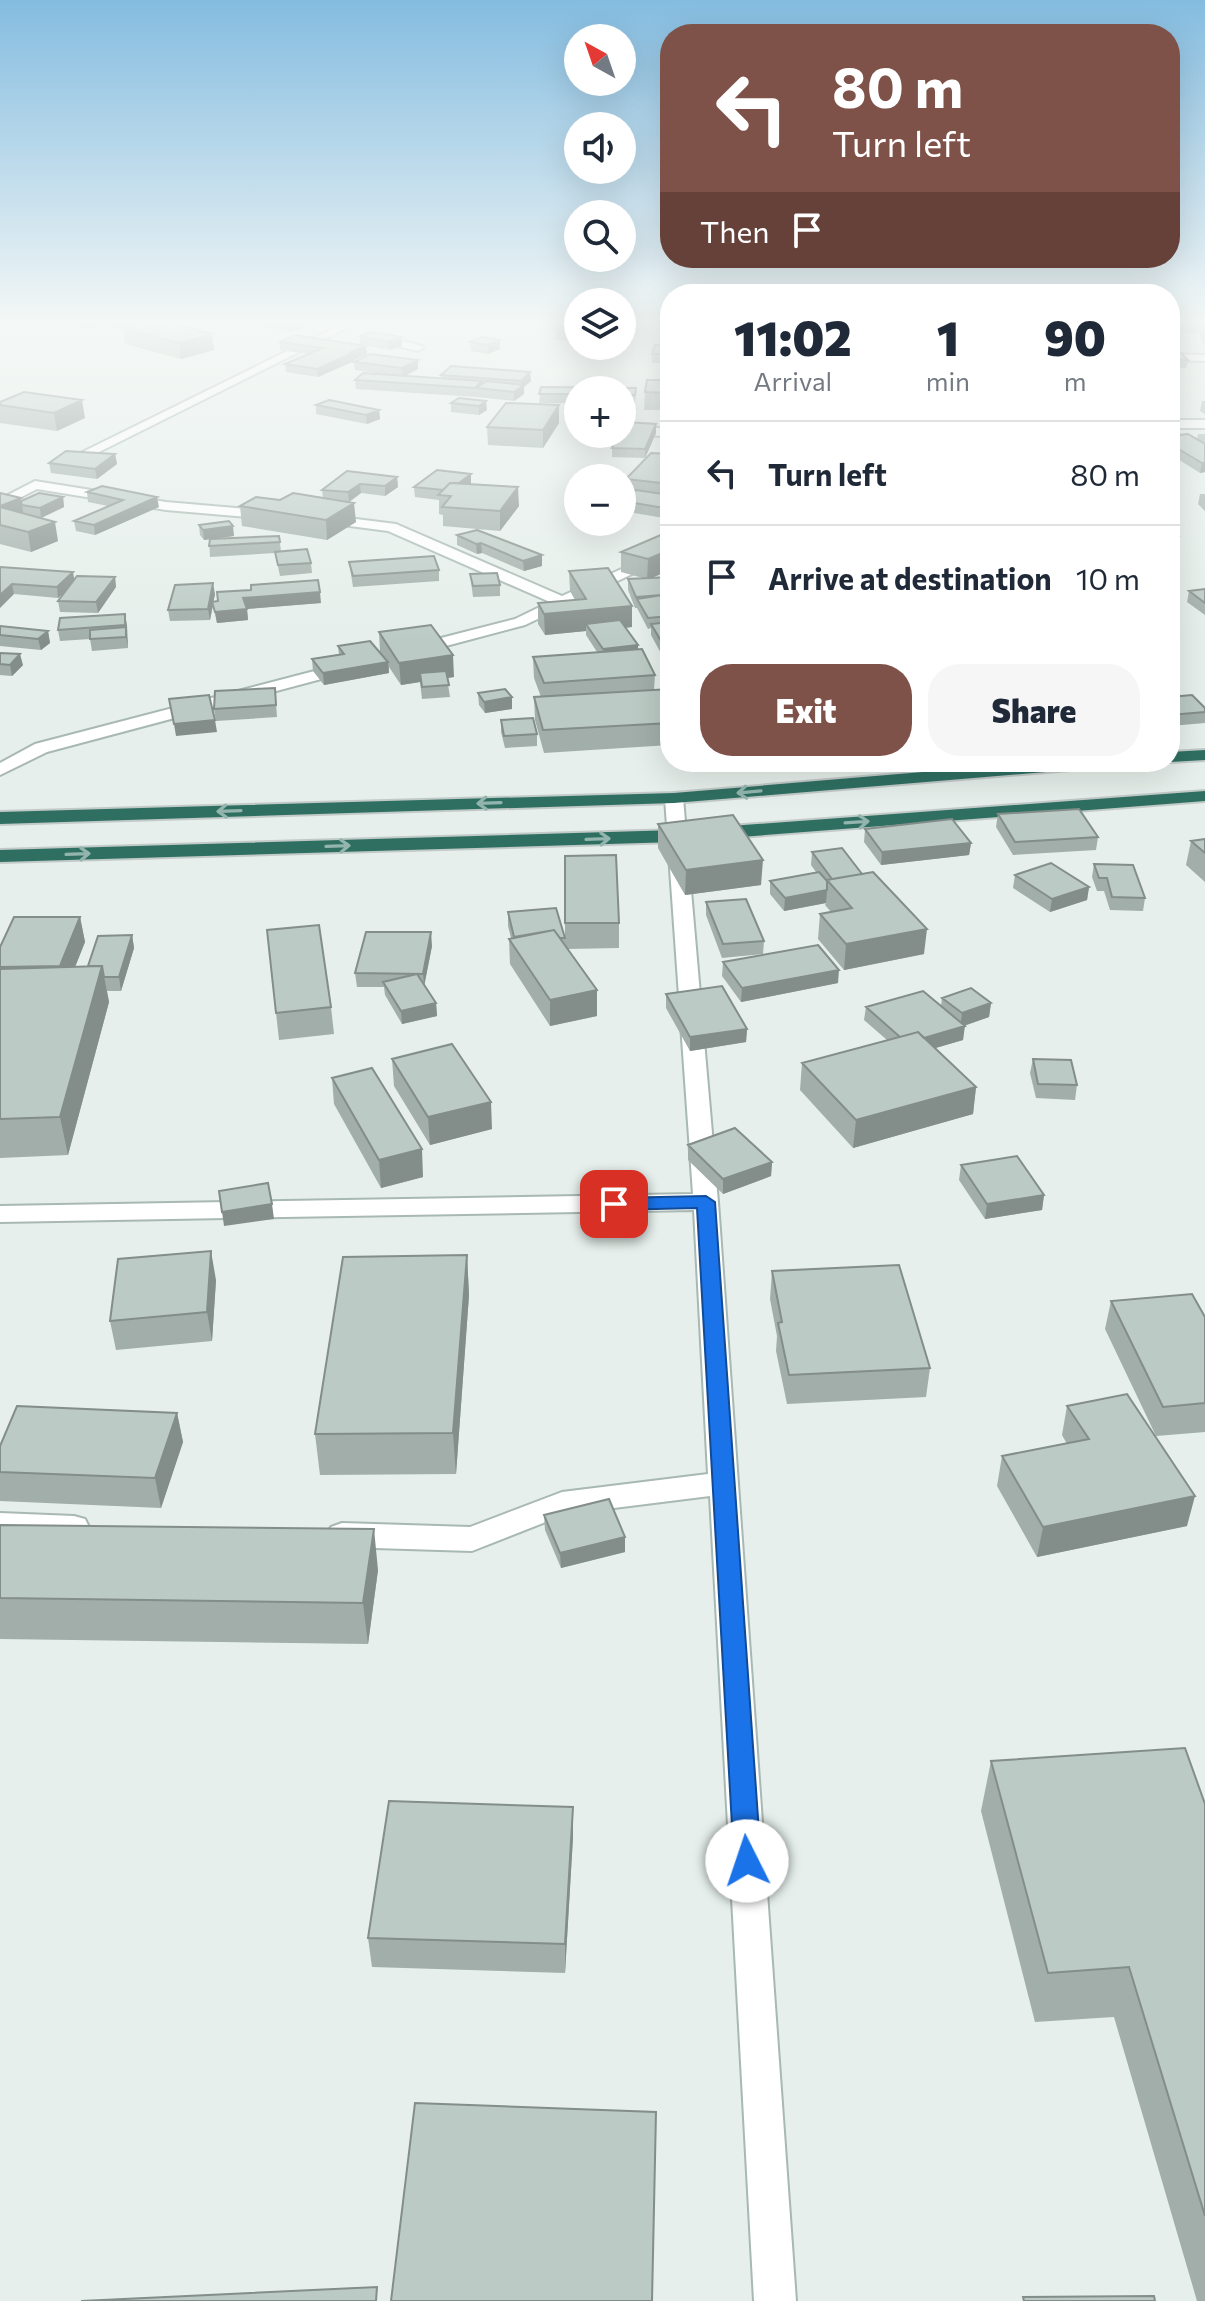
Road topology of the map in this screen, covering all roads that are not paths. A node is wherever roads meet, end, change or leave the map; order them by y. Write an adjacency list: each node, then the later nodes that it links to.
1 (131, 429): 4 (street)
2 (645, 431): 3 (street)
3 (660, 432)
4 (35, 485): 5 (street); 6 (street)
5 (0, 504)
6 (291, 516)
7 (307, 518): 9 (street)
8 (660, 556): 9 (street)
9 (562, 602): 10 (street)
10 (397, 654)
11 (366, 662): 14 (street)
12 (1205, 755): 13 (highway)
13 (1180, 756)
14 (0, 770)
15 (952, 772): 17 (highway, one-way to 17)
16 (1205, 796): 19 (highway, one-way to 16)
17 (674, 798): 18 (highway, one-way to 18); 19 (street)
18 (0, 818)
19 (676, 836): 20 (highway, one-way to 19); 21 (street)
20 (0, 856)
21 (706, 1202): 22 (street); 23 (street)
22 (0, 1214)
23 (723, 1483): 26 (street); 27 (street)
24 (0, 1524): 25 (street)
25 (110, 1528)
26 (315, 1534)
27 (775, 2301)

